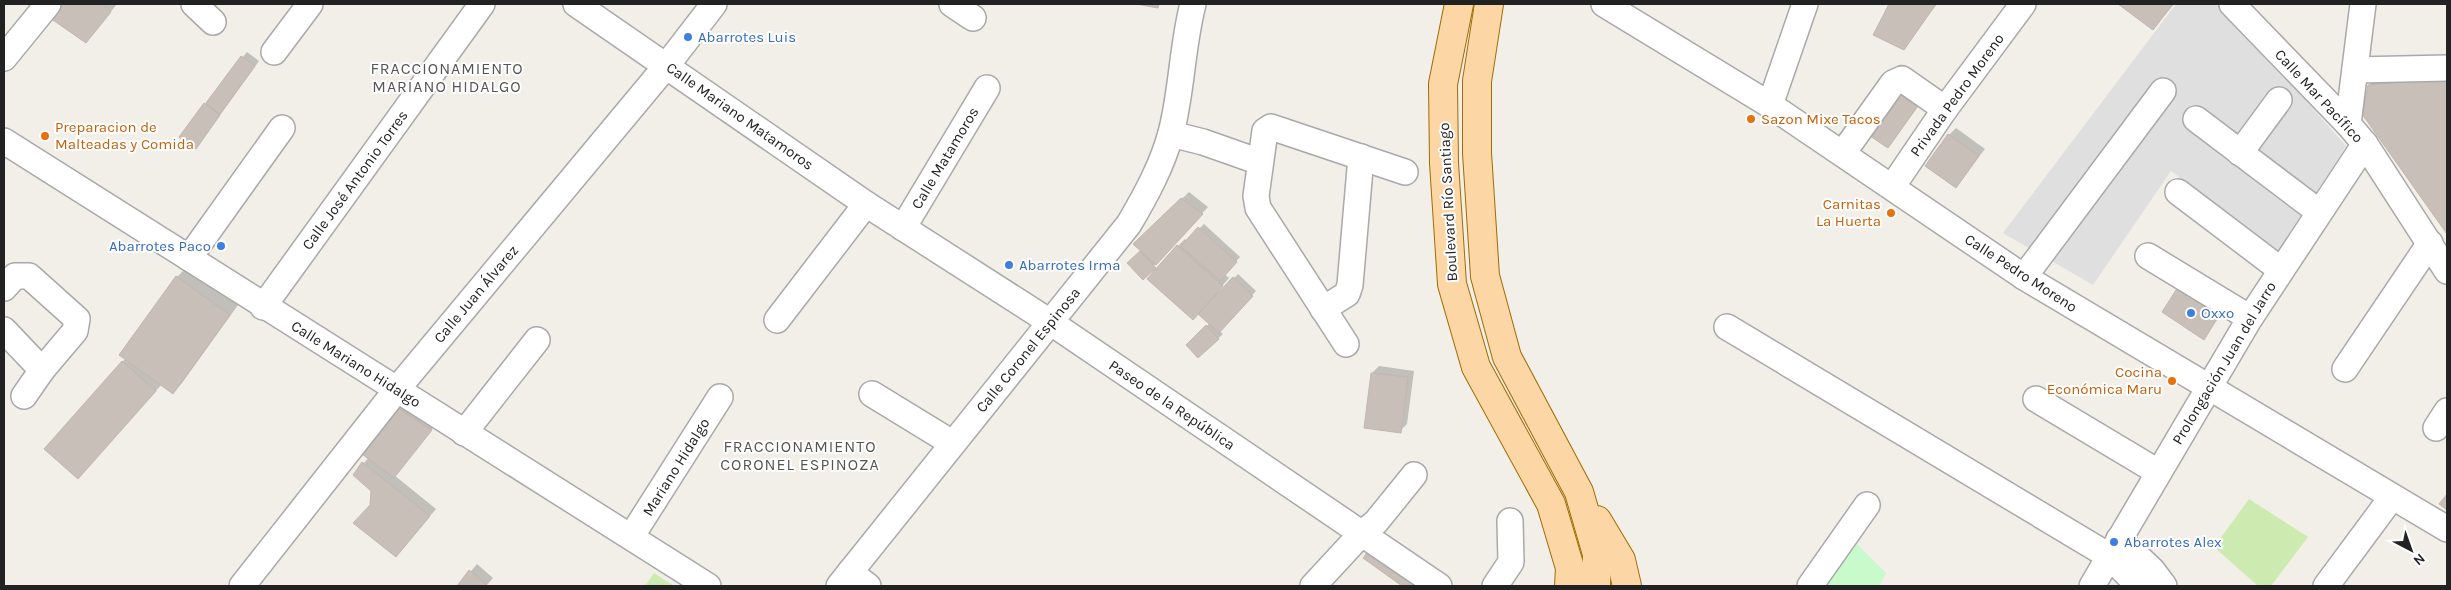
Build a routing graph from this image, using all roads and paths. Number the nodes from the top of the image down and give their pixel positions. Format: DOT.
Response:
graph roads {
  1 [pos="48,4"];
  2 [pos="194,4"];
  3 [pos="310,4"];
  4 [pos="482,4"];
  5 [pos="576,4"];
  6 [pos="714,4"];
  7 [pos="952,4"];
  8 [pos="1193,4"];
  9 [pos="1459,4"];
  10 [pos="1490,4"];
  11 [pos="1604,4"];
  12 [pos="2023,4"];
  13 [pos="2232,4"];
  14 [pos="2363,4"];
  15 [pos="1801,5"];
  16 [pos="973,18"];
  17 [pos="213,22"];
  18 [pos="274,52"];
  19 [pos="4,58"];
  20 [pos="667,65"];
  21 [pos="2447,68"];
  22 [pos="2355,70"];
  23 [pos="988,88"];
  24 [pos="2163,91"];
  25 [pos="2279,100"];
  26 [pos="1770,105"];
  27 [pos="1945,109"];
  28 [pos="2196,119"];
  29 [pos="2348,124"];
  30 [pos="1172,127"];
  31 [pos="282,128"];
  32 [pos="4,141"];
  33 [pos="2364,144"];
  34 [pos="1261,153"];
  35 [pos="2240,153"];
  36 [pos="1843,154"];
  37 [pos="1361,157"];
  38 [pos="1405,172"];
  39 [pos="1892,187"];
  40 [pos="2178,192"];
  41 [pos="866,204"];
  42 [pos="2319,212"];
  43 [pos="903,228"];
  44 [pos="2430,243"];
  45 [pos="2148,256"];
  46 [pos="189,258"];
  47 [pos="2281,270"];
  48 [pos="2447,271"];
  49 [pos="2024,277"];
  50 [pos="4,288"];
  51 [pos="263,307"];
  52 [pos="1323,309"];
  53 [pos="2250,318"];
  54 [pos="777,320"];
  55 [pos="1050,322"];
  56 [pos="1727,327"];
  57 [pos="4,330"];
  58 [pos="537,340"];
  59 [pos="1346,344"];
  60 [pos="2345,369"];
  61 [pos="42,370"];
  62 [pos="2208,387"];
  63 [pos="398,388"];
  64 [pos="872,394"];
  65 [pos="24,396"];
  66 [pos="720,397"];
  67 [pos="2036,399"];
  68 [pos="464,433"];
  69 [pos="952,443"];
  70 [pos="2158,472"];
  71 [pos="1414,475"];
  72 [pos="1579,492"];
  73 [pos="2392,497"];
  74 [pos="1867,505"];
  75 [pos="1510,521"];
  76 [pos="2447,529"];
  77 [pos="1362,533"];
  78 [pos="631,537"];
  79 [pos="2114,548"];
  80 [pos="852,582"];
  81 [pos="242,586"];
  82 [pos="708,586"];
  83 [pos="1313,586"];
  84 [pos="1439,586"];
  85 [pos="1495,586"];
  86 [pos="1570,586"];
  87 [pos="1596,586"];
  88 [pos="1627,586"];
  89 [pos="1810,586"];
  90 [pos="2092,586"];
  91 [pos="2139,586"];
  92 [pos="2164,586"];
  93 [pos="2326,586"];
  1 -- 19 [label="street"];
  2 -- 17 [label="street"];
  3 -- 18 [label="street"];
  4 -- 51 [label="street, Calle José Antonio Torres"];
  5 -- 20 [label="street, Calle Mariano Matamoros"];
  6 -- 20 [label="street, Calle Juan Álvarez"];
  7 -- 16 [label="street"];
  8 -- 30 [label="street, Calle Coronel Espinosa"];
  9 -- 86 [label="main road, Boulevard Río Santiago"];
  10 -- 72 [label="main road, Boulevard Río Santiago"];
  11 -- 26 [label="street, Calle Pedro Moreno"];
  12 -- 27 [label="street, Privada Pedro Moreno"];
  13 -- 29 [label="street, Calle Mar Pacífico"];
  14 -- 22 [label="street"];
  15 -- 26 [label="street"];
  20 -- 41 [label="street, Calle Mariano Matamoros"];
  20 -- 63 [label="street, Calle Juan Álvarez"];
  21 -- 22 [label="street"];
  22 -- 29 [label="street"];
  23 -- 43 [label="street, Calle Matamoros"];
  24 -- 49 [label="street"];
  25 -- 35 [label="street"];
  26 -- 36 [label="street, Calle Pedro Moreno"];
  27 -- 36 [label="street"];
  27 -- 39 [label="street, Privada Pedro Moreno"];
  28 -- 35 [label="street"];
  29 -- 33 [label="street, Calle Mar Pacífico"];
  30 -- 34 [label="street"];
  30 -- 55 [label="street, Calle Coronel Espinosa"];
  31 -- 46 [label="street"];
  32 -- 46 [label="street, Calle Mariano Hidalgo"];
  33 -- 42 [label="street, Prolongación Juan del Jarro"];
  33 -- 44 [label="street, Calle Mar Pacífico"];
  34 -- 37 [label="street"];
  34 -- 52 [label="street"];
  35 -- 42 [label="street"];
  36 -- 39 [label="street, Calle Pedro Moreno"];
  37 -- 38 [label="street"];
  37 -- 52 [label="street"];
  39 -- 49 [label="street, Calle Pedro Moreno"];
  40 -- 47 [label="street"];
  41 -- 43 [label="street, Calle Mariano Matamoros"];
  41 -- 54 [label="street"];
  42 -- 47 [label="street, Prolongación Juan del Jarro"];
  43 -- 55 [label="street, Paseo de la República"];
  44 -- 48 [label="street, Calle Mar Pacífico"];
  44 -- 60 [label="street"];
  45 -- 53 [label="street"];
  46 -- 51 [label="street, Calle Mariano Hidalgo"];
  47 -- 53 [label="street, Prolongación Juan del Jarro"];
  49 -- 62 [label="street, Calle Pedro Moreno"];
  50 -- 61 [label="street"];
  51 -- 63 [label="street, Calle Mariano Hidalgo"];
  52 -- 59 [label="street"];
  53 -- 62 [label="street, Prolongación Juan del Jarro"];
  55 -- 69 [label="street, Calle Coronel Espinosa"];
  55 -- 77 [label="street, Paseo de la República"];
  56 -- 79 [label="street"];
  57 -- 61 [label="street"];
  58 -- 68 [label="street"];
  61 -- 65 [label="street"];
  62 -- 70 [label="street, Prolongación Juan del Jarro"];
  62 -- 73 [label="street, Calle Pedro Moreno"];
  63 -- 68 [label="street, Calle Mariano Hidalgo"];
  63 -- 81 [label="street, Calle Juan Álvarez"];
  64 -- 69 [label="street"];
  66 -- 78 [label="street, Mariano Hidalgo"];
  67 -- 70 [label="street"];
  68 -- 78 [label="street, Calle Mariano Hidalgo"];
  69 -- 80 [label="street, Calle Coronel Espinosa"];
  70 -- 79 [label="street, Prolongación Juan del Jarro"];
  71 -- 77 [label="street"];
  72 -- 87 [label="main road, Boulevard Río Santiago"];
  72 -- 88 [label="main road"];
  73 -- 76 [label="street, Calle Pedro Moreno"];
  73 -- 93 [label="street"];
  74 -- 89 [label="street"];
  75 -- 85 [label="street"];
  77 -- 83 [label="street"];
  77 -- 84 [label="street, Paseo de la República"];
  78 -- 82 [label="street, Calle Mariano Hidalgo"];
  79 -- 90 [label="street, Prolongación Juan del Jarro"];
  79 -- 91 [label="street"];
  79 -- 92 [label="street"];
}
